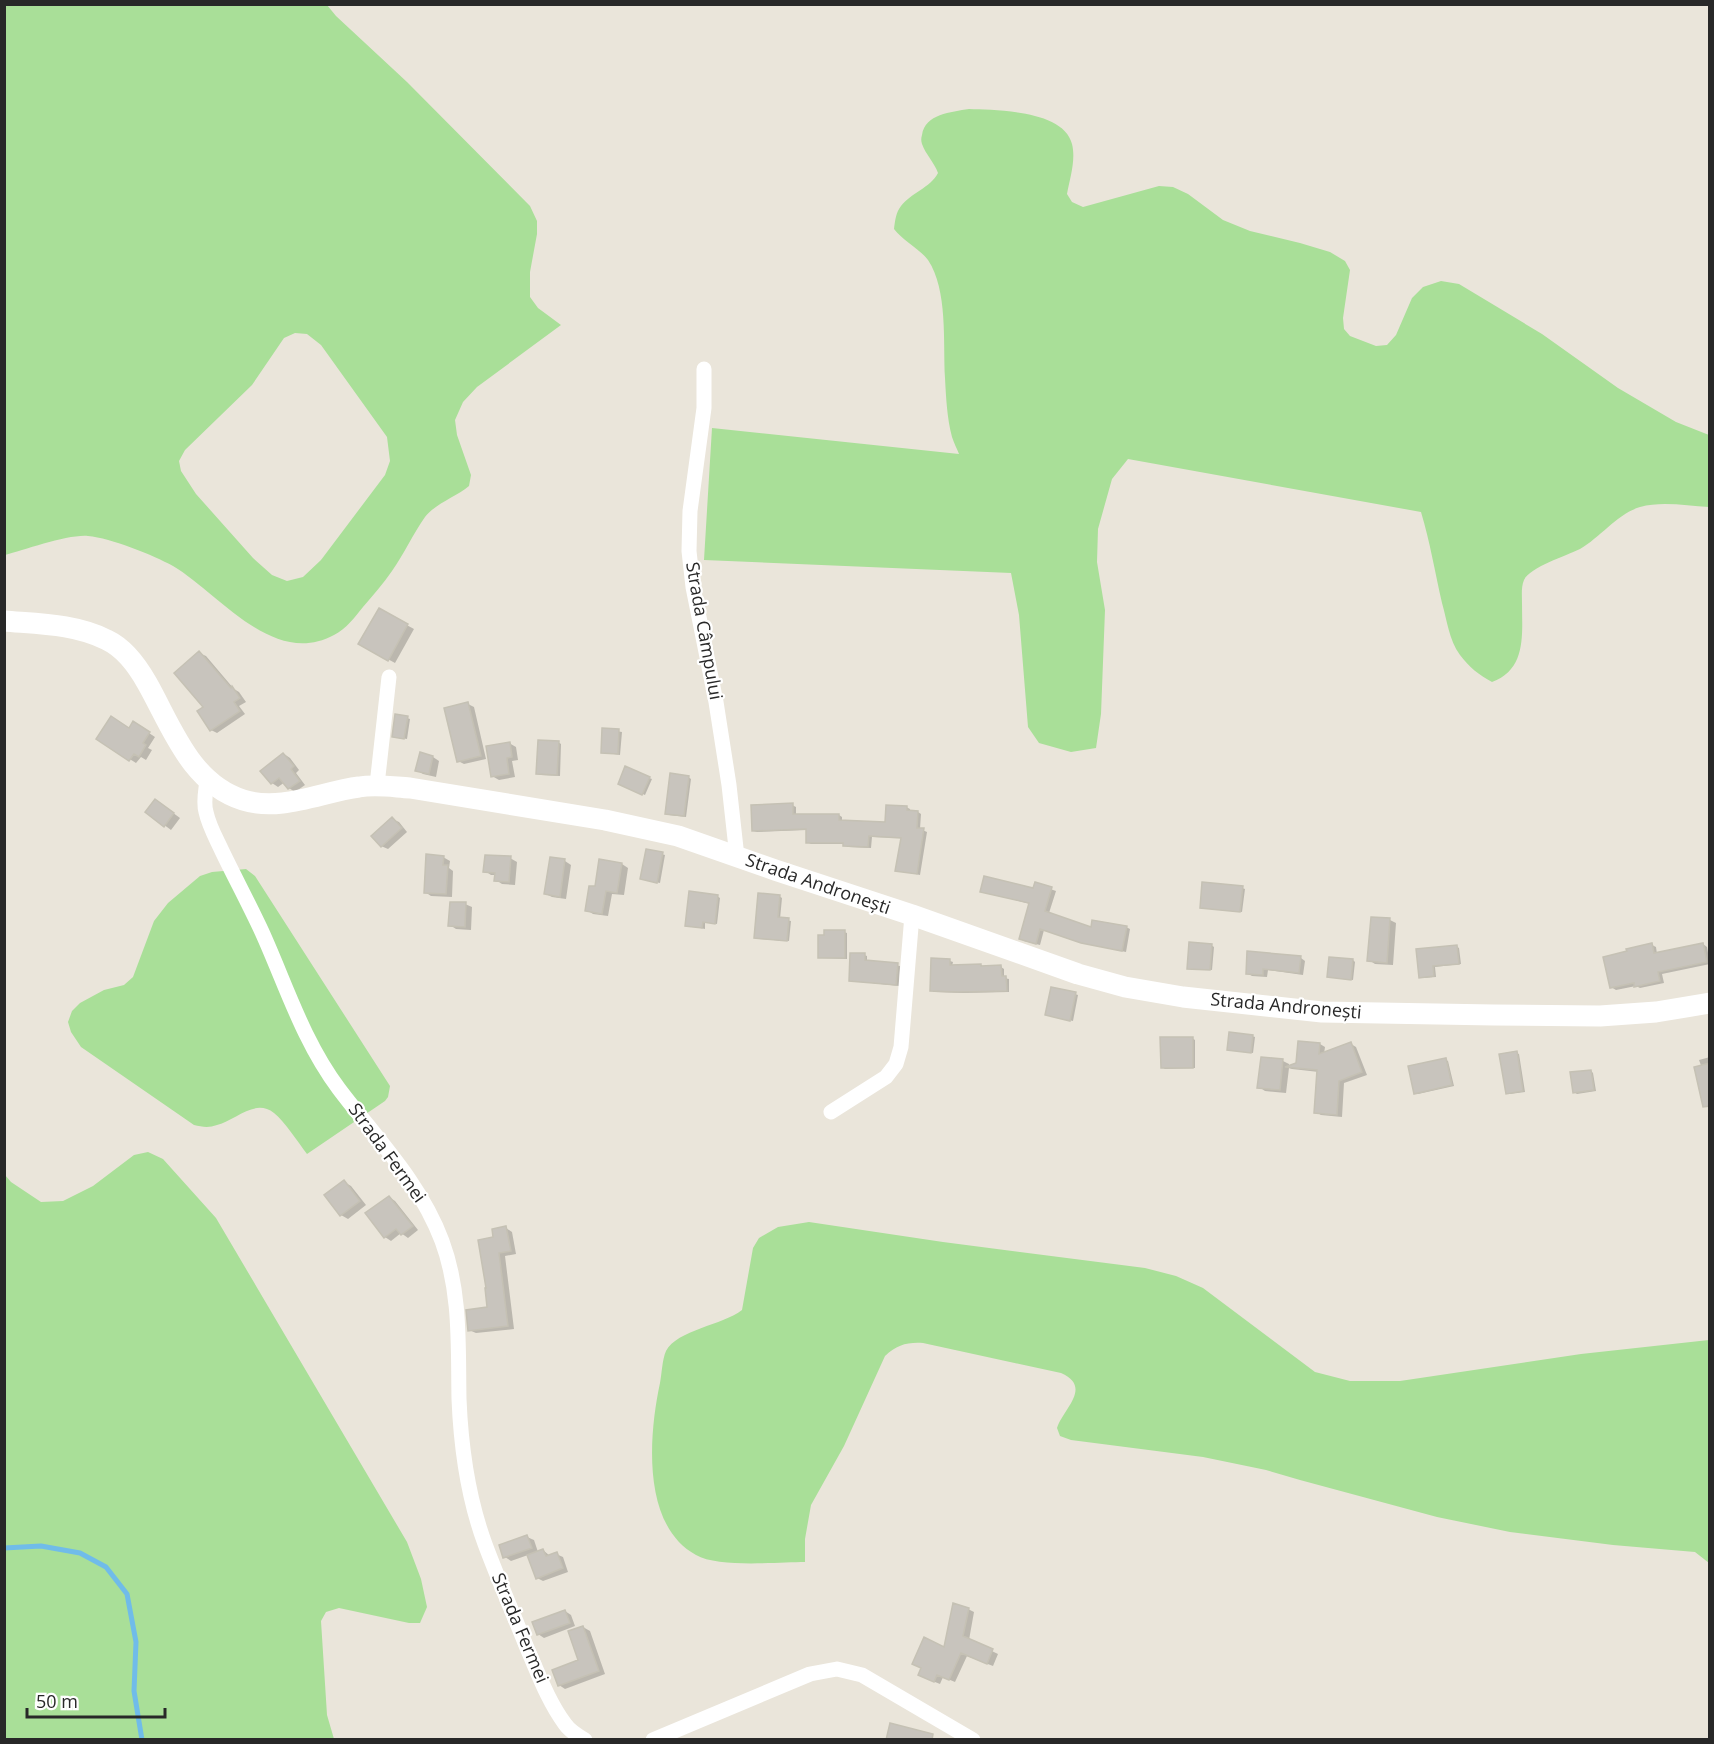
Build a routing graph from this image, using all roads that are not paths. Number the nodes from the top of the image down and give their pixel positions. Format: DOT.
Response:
graph roads {
  1 [pos="704,369"];
  2 [pos="4,621"];
  3 [pos="389,676"];
  4 [pos="207,780"];
  5 [pos="377,785"];
  6 [pos="737,857"];
  7 [pos="912,915"];
  8 [pos="1710,1003"];
  9 [pos="831,1112"];
  10 [pos="948,1732"];
  11 [pos="585,1740"];
  12 [pos="653,1740"];
  13 [pos="973,1740"];
  1 -- 6 [label="street, Strada Câmpului"];
  2 -- 4 [label="street, Strada Andronești"];
  3 -- 5 [label="street"];
  4 -- 5 [label="street, Strada Andronești"];
  4 -- 11 [label="street, Strada Fermei"];
  5 -- 6 [label="street, Strada Andronești"];
  6 -- 7 [label="street, Strada Andronești"];
  7 -- 8 [label="street, Strada Andronești"];
  7 -- 9 [label="street"];
  10 -- 12 [label="street"];
  10 -- 13 [label="street"];
}
